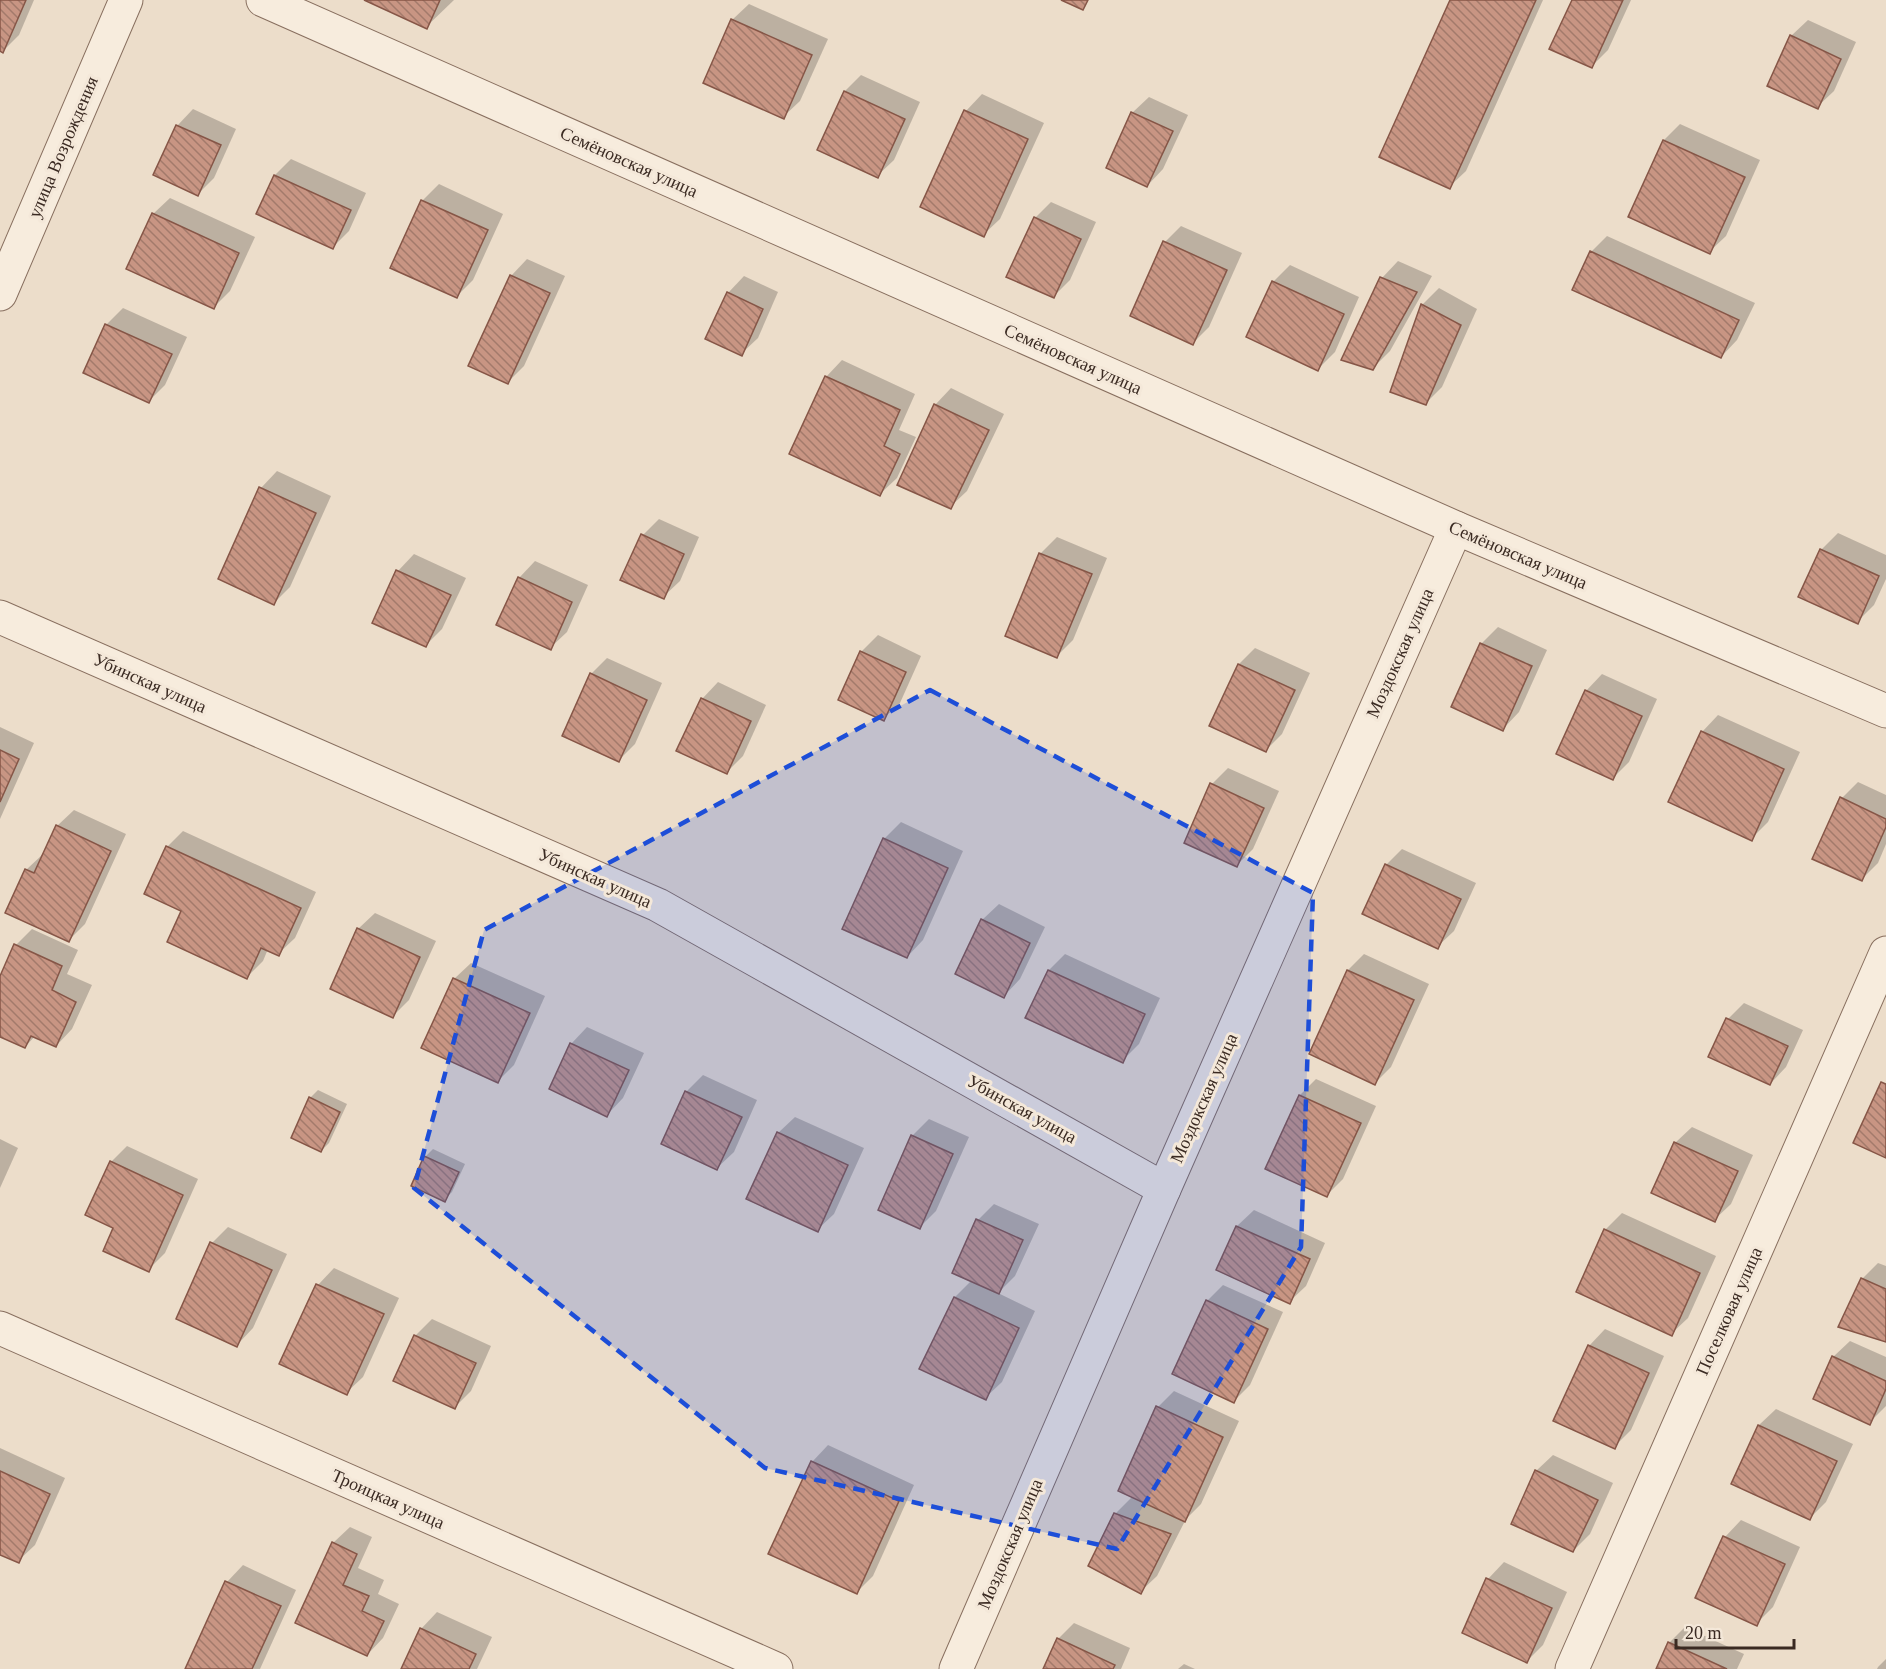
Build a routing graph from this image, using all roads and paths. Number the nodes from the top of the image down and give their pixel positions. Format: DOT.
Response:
graph roads {
  1 [pos="126,0"];
  2 [pos="263,0"];
  3 [pos="0,294"];
  4 [pos="1456,528"];
  5 [pos="0,617"];
  6 [pos="1886,711"];
  7 [pos="1886,953"];
  8 [pos="1164,1189"];
  9 [pos="0,1328"];
  10 [pos="776,1669"];
  11 [pos="956,1669"];
  12 [pos="1572,1669"];
  1 -- 3 [label="street, улица Возрождения"];
  2 -- 4 [label="street, Семёновская улица"];
  4 -- 6 [label="street, Семёновская улица"];
  4 -- 8 [label="street, Моздокская улица"];
  5 -- 8 [label="street, Убинская улица"];
  7 -- 12 [label="street, Поселковая улица"];
  8 -- 11 [label="street, Моздокская улица"];
  9 -- 10 [label="street, Троицкая улица"];
}
